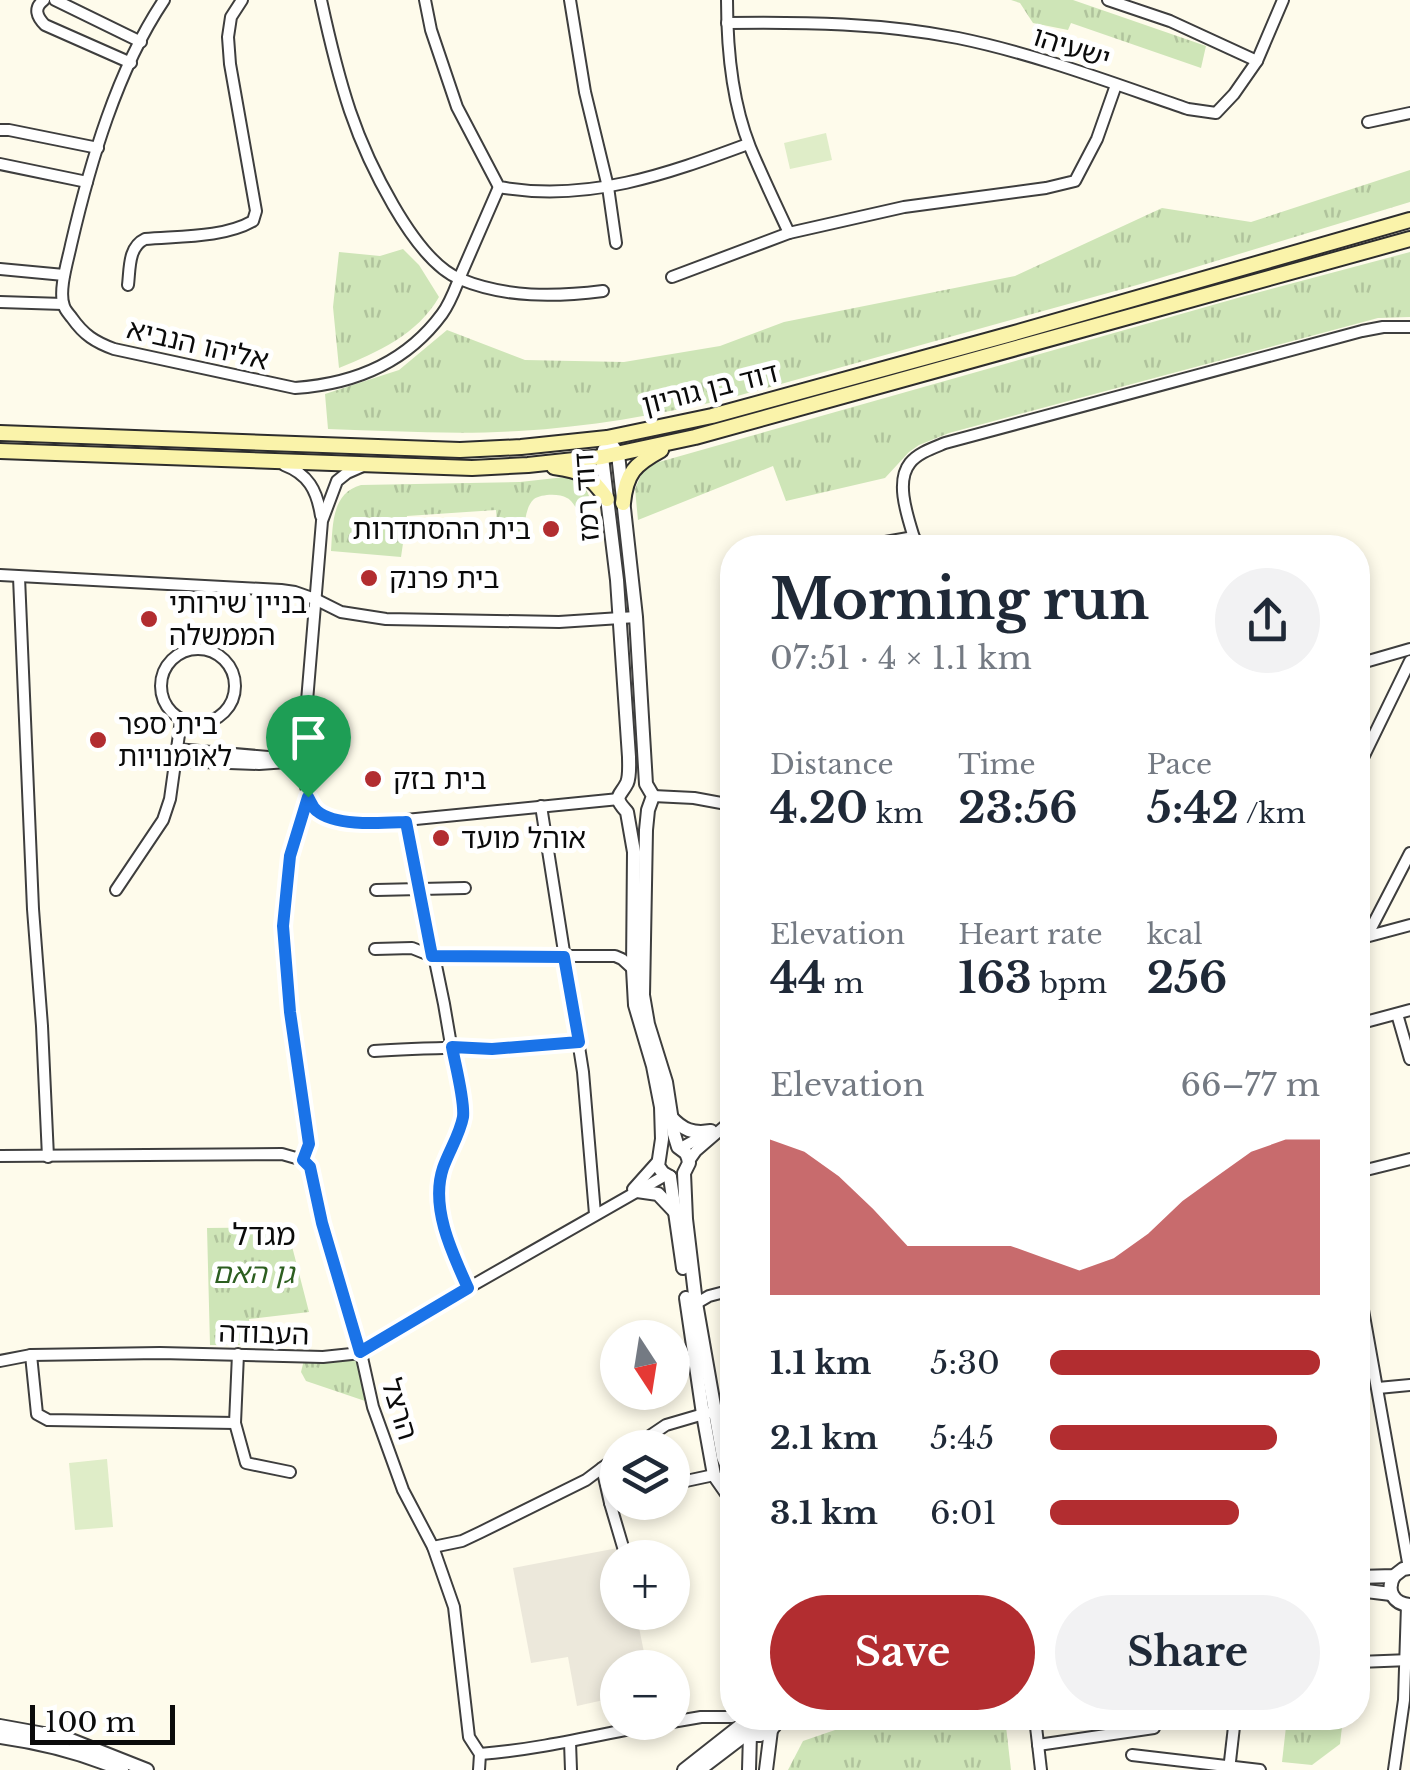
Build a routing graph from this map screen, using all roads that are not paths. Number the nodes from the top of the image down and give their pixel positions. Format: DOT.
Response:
graph roads {
  1 [pos="44,0"];
  2 [pos="55,0"];
  3 [pos="164,0"];
  4 [pos="242,0"];
  5 [pos="321,0"];
  6 [pos="425,0"];
  7 [pos="570,0"];
  8 [pos="727,0"];
  9 [pos="1108,0"];
  10 [pos="1283,0"];
  11 [pos="727,24"];
  12 [pos="140,42"];
  13 [pos="1256,61"];
  14 [pos="131,63"];
  15 [pos="1116,84"];
  16 [pos="1410,114"];
  17 [pos="1368,122"];
  18 [pos="0,130"];
  19 [pos="748,144"];
  20 [pos="98,148"];
  21 [pos="0,164"];
  22 [pos="88,182"];
  23 [pos="499,187"];
  24 [pos="608,187"];
  25 [pos="1410,220"];
  26 [pos="789,233"];
  27 [pos="1410,238"];
  28 [pos="616,243"];
  29 [pos="0,268"];
  30 [pos="64,275"];
  31 [pos="672,277"];
  32 [pos="459,279"];
  33 [pos="128,285"];
  34 [pos="603,291"];
  35 [pos="0,302"];
  36 [pos="63,304"];
  37 [pos="1410,327"];
  38 [pos="0,433"];
  39 [pos="607,438"];
  40 [pos="683,440"];
  41 [pos="0,450"];
  42 [pos="610,456"];
  43 [pos="274,461"];
  44 [pos="528,465"];
  45 [pos="364,466"];
  46 [pos="607,499"];
  47 [pos="624,503"];
  48 [pos="322,522"];
  49 [pos="914,535"];
  50 [pos="0,576"];
  51 [pos="19,577"];
  52 [pos="315,600"];
  53 [pos="636,617"];
  54 [pos="619,618"];
  55 [pos="1410,650"];
  56 [pos="1370,661"];
  57 [pos="1410,661"];
  58 [pos="181,720"];
  59 [pos="1370,743"];
  60 [pos="176,754"];
  61 [pos="302,761"];
  62 [pos="627,783"];
  63 [pos="650,790"];
  64 [pos="308,797"];
  65 [pos="619,798"];
  66 [pos="720,803"];
  67 [pos="542,806"];
  68 [pos="648,810"];
  69 [pos="627,812"];
  70 [pos="406,822"];
  71 [pos="1410,853"];
  72 [pos="465,888"];
  73 [pos="116,890"];
  74 [pos="376,890"];
  75 [pos="419,890"];
  76 [pos="1370,924"];
  77 [pos="1410,925"];
  78 [pos="1370,936"];
  79 [pos="375,948"];
  80 [pos="432,956"];
  81 [pos="564,957"];
  82 [pos="633,969"];
  83 [pos="1410,1010"];
  84 [pos="1397,1014"];
  85 [pos="1370,1021"];
  86 [pos="579,1042"];
  87 [pos="452,1047"];
  88 [pos="374,1050"];
  89 [pos="1410,1059"];
  90 [pos="671,1117"];
  91 [pos="720,1126"];
  92 [pos="720,1130"];
  93 [pos="711,1131"];
  94 [pos="680,1148"];
  95 [pos="0,1156"];
  96 [pos="48,1157"];
  97 [pos="659,1157"];
  98 [pos="1410,1158"];
  99 [pos="303,1160"];
  100 [pos="687,1167"];
  101 [pos="1370,1169"];
  102 [pos="668,1176"];
  103 [pos="637,1191"];
  104 [pos="608,1207"];
  105 [pos="676,1213"];
  106 [pos="596,1214"];
  107 [pos="468,1288"];
  108 [pos="720,1293"];
  109 [pos="692,1306"];
  110 [pos="1370,1346"];
  111 [pos="360,1352"];
  112 [pos="238,1354"];
  113 [pos="31,1355"];
  114 [pos="0,1360"];
  115 [pos="1410,1385"];
  116 [pos="1378,1388"];
  117 [pos="708,1413"];
  118 [pos="235,1423"];
  119 [pos="659,1430"];
  120 [pos="720,1451"];
  121 [pos="600,1470"];
  122 [pos="290,1472"];
  123 [pos="714,1475"];
  124 [pos="690,1480"];
  125 [pos="720,1484"];
  126 [pos="1404,1505"];
  127 [pos="433,1547"];
  128 [pos="1409,1568"];
  129 [pos="1394,1576"];
  130 [pos="1370,1577"];
  131 [pos="1370,1591"];
  132 [pos="1391,1594"];
  133 [pos="1408,1605"];
  134 [pos="1408,1660"];
  135 [pos="1370,1662"];
  136 [pos="690,1719"];
  137 [pos="720,1720"];
  138 [pos="0,1726"];
  139 [pos="736,1730"];
  140 [pos="738,1730"];
  141 [pos="746,1730"];
  142 [pos="775,1730"];
  143 [pos="1036,1730"];
  144 [pos="1141,1730"];
  145 [pos="1233,1730"];
  146 [pos="600,1736"];
  147 [pos="0,1738"];
  148 [pos="570,1742"];
  149 [pos="1038,1746"];
  150 [pos="480,1754"];
  151 [pos="1132,1755"];
  152 [pos="1230,1768"];
  153 [pos="122,1770"];
  154 [pos="147,1770"];
  155 [pos="479,1770"];
  156 [pos="571,1770"];
  157 [pos="684,1770"];
  158 [pos="699,1770"];
  159 [pos="750,1770"];
  160 [pos="766,1770"];
  161 [pos="1040,1770"];
  162 [pos="1260,1770"];
  163 [pos="1394,1770"];
  1 -- 14 [label="street"];
  2 -- 12 [label="street"];
  3 -- 12 [label="street"];
  4 -- 33 [label="street"];
  5 -- 32 [label="street"];
  6 -- 23 [label="street"];
  7 -- 24 [label="street"];
  8 -- 11 [label="street"];
  9 -- 13 [label="street"];
  10 -- 13 [label="street"];
  11 -- 15 [label="street, ישעיהו"];
  11 -- 19 [label="street"];
  12 -- 14 [label="street"];
  13 -- 15 [label="street, ישעיהו"];
  14 -- 20 [label="street"];
  15 -- 26 [label="street"];
  16 -- 17 [label="street"];
  18 -- 20 [label="street"];
  19 -- 24 [label="street"];
  19 -- 26 [label="street"];
  20 -- 22 [label="street"];
  21 -- 22 [label="street"];
  22 -- 30 [label="street"];
  23 -- 24 [label="street"];
  23 -- 32 [label="street, אליהו הנביא"];
  24 -- 28 [label="street"];
  25 -- 39 [label="main road, דוד בן גוריון"];
  26 -- 31 [label="street"];
  27 -- 40 [label="main road, דוד בן גוריון"];
  29 -- 30 [label="street"];
  30 -- 36 [label="street"];
  32 -- 34 [label="street"];
  32 -- 36 [label="street, אליהו הנביא"];
  35 -- 36 [label="street"];
  37 -- 49 [label="street"];
  38 -- 39 [label="main road, דוד בן גוריון"];
  39 -- 42 [label="street, דוד רמז"];
  40 -- 42 [label="main road, דוד בן גוריון"];
  40 -- 47 [label="main road"];
  41 -- 43 [label="main road, דוד בן גוריון"];
  42 -- 44 [label="main road, דוד בן גוריון"];
  42 -- 46 [label="street, דוד רמז"];
  42 -- 47 [label="street, דוד רמז"];
  43 -- 45 [label="main road, דוד בן גוריון"];
  43 -- 48 [label="street, הרצל"];
  44 -- 45 [label="main road, דוד בן גוריון"];
  44 -- 46 [label="main road"];
  45 -- 48 [label="street, הרצל"];
  46 -- 54 [label="street, דוד רמז"];
  47 -- 53 [label="street, דוד רמז"];
  48 -- 52 [label="street, הרצל"];
  50 -- 51 [label="street"];
  51 -- 52 [label="street"];
  51 -- 96 [label="street"];
  52 -- 54 [label="street"];
  52 -- 61 [label="street, הרצל"];
  53 -- 54 [label="street"];
  53 -- 63 [label="street, דוד רמז"];
  54 -- 62 [label="street, דוד רמז"];
  55 -- 56 [label="street"];
  57 -- 59 [label="street"];
  58 -- 58 [label="street"];
  58 -- 60 [label="street"];
  60 -- 61 [label="street"];
  60 -- 73 [label="street"];
  61 -- 64 [label="street, הרצל"];
  62 -- 63 [label="street"];
  62 -- 65 [label="street"];
  63 -- 66 [label="street"];
  63 -- 68 [label="street"];
  64 -- 70 [label="street"];
  64 -- 99 [label="street, הרצל"];
  65 -- 67 [label="street"];
  65 -- 69 [label="street"];
  67 -- 70 [label="street"];
  67 -- 81 [label="street"];
  68 -- 69 [label="street"];
  68 -- 90 [label="street"];
  69 -- 82 [label="street"];
  70 -- 75 [label="street"];
  71 -- 76 [label="street"];
  72 -- 75 [label="street"];
  74 -- 75 [label="street"];
  75 -- 80 [label="street"];
  77 -- 78 [label="street"];
  79 -- 80 [label="street"];
  80 -- 81 [label="street"];
  80 -- 87 [label="street"];
  81 -- 82 [label="street"];
  81 -- 86 [label="street"];
  82 -- 97 [label="street"];
  83 -- 84 [label="street"];
  84 -- 85 [label="street"];
  84 -- 89 [label="street"];
  86 -- 87 [label="street"];
  86 -- 106 [label="street"];
  87 -- 88 [label="street"];
  87 -- 107 [label="street"];
  90 -- 93 [label="street"];
  90 -- 94 [label="street"];
  91 -- 93 [label="street"];
  92 -- 100 [label="street"];
  93 -- 94 [label="street"];
  94 -- 97 [label="street"];
  94 -- 100 [label="street"];
  95 -- 96 [label="street"];
  96 -- 99 [label="street"];
  97 -- 102 [label="street"];
  97 -- 104 [label="street, העבודה"];
  98 -- 101 [label="street"];
  99 -- 111 [label="street, הרצל"];
  100 -- 102 [label="street"];
  100 -- 109 [label="street"];
  102 -- 103 [label="street, העבודה"];
  102 -- 105 [label="street"];
  103 -- 104 [label="street, העבודה"];
  103 -- 105 [label="street"];
  104 -- 106 [label="street, העבודה"];
  105 -- 109 [label="street"];
  106 -- 107 [label="street, העבודה"];
  107 -- 111 [label="street, העבודה"];
  108 -- 109 [label="street"];
  109 -- 117 [label="street"];
  110 -- 116 [label="street"];
  111 -- 112 [label="street, העבודה"];
  111 -- 127 [label="street, הרצל"];
  112 -- 113 [label="street, העבודה"];
  112 -- 118 [label="street"];
  113 -- 114 [label="street, העבודה"];
  113 -- 118 [label="street"];
  115 -- 116 [label="street"];
  116 -- 126 [label="street"];
  117 -- 119 [label="street"];
  117 -- 120 [label="street"];
  117 -- 123 [label="street"];
  118 -- 122 [label="street"];
  121 -- 127 [label="street"];
  123 -- 124 [label="street"];
  123 -- 125 [label="street"];
  126 -- 128 [label="street"];
  127 -- 150 [label="street, הרצל"];
  128 -- 129 [label="street"];
  129 -- 130 [label="street"];
  129 -- 132 [label="street"];
  131 -- 132 [label="street"];
  132 -- 133 [label="street"];
  133 -- 134 [label="street"];
  134 -- 135 [label="street"];
  134 -- 163 [label="street"];
  136 -- 137 [label="street"];
  138 -- 154 [label="street"];
  139 -- 157 [label="street"];
  140 -- 158 [label="street"];
  141 -- 159 [label="street"];
  142 -- 160 [label="street"];
  143 -- 149 [label="street"];
  144 -- 149 [label="street"];
  145 -- 152 [label="street"];
  146 -- 148 [label="street"];
  147 -- 153 [label="street"];
  148 -- 150 [label="street"];
  148 -- 156 [label="street"];
  149 -- 161 [label="street"];
  150 -- 155 [label="street, הרצל"];
  151 -- 152 [label="street"];
  152 -- 162 [label="street"];
}
